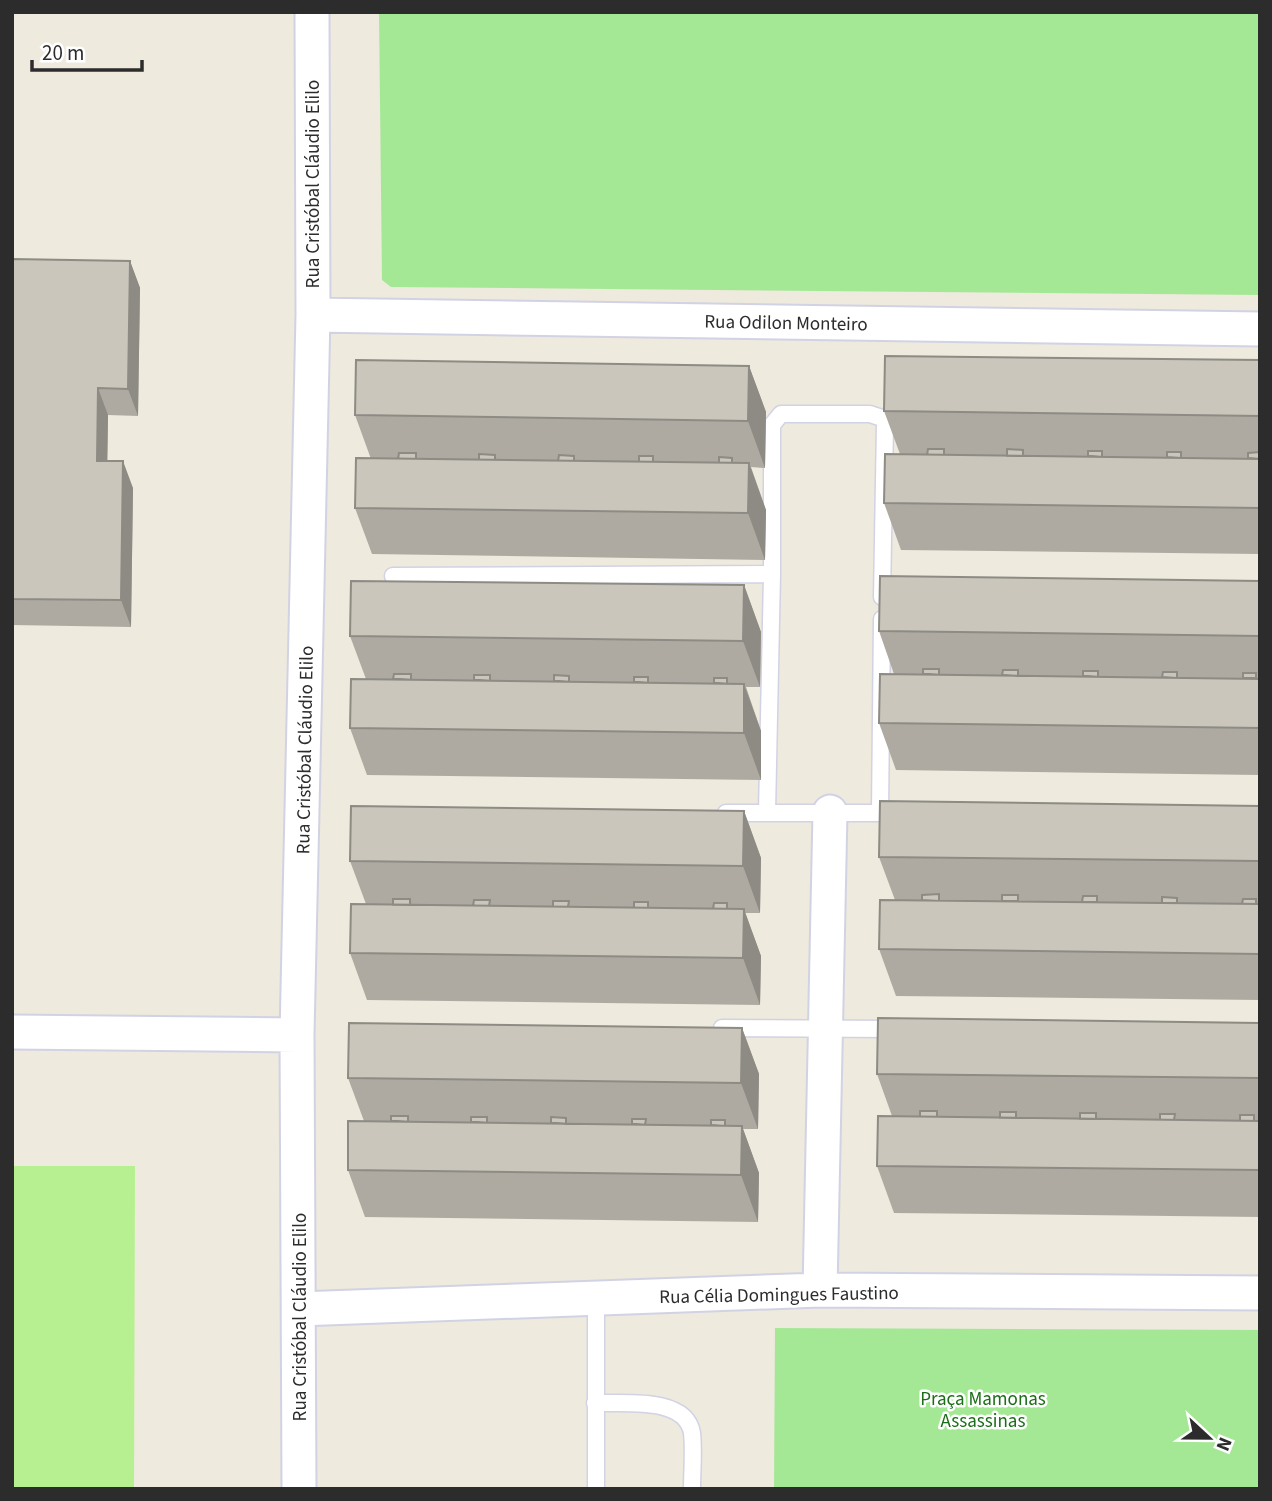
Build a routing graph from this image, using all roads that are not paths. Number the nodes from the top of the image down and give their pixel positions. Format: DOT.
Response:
graph roads {
  1 [pos="312,12"];
  2 [pos="313,315"];
  3 [pos="1260,329"];
  4 [pos="772,574"];
  5 [pos="393,576"];
  6 [pos="830,812"];
  7 [pos="713,813"];
  8 [pos="767,813"];
  9 [pos="880,813"];
  10 [pos="907,813"];
  11 [pos="700,1027"];
  12 [pos="826,1029"];
  13 [pos="908,1029"];
  14 [pos="12,1032"];
  15 [pos="297,1035"];
  16 [pos="820,1290"];
  17 [pos="1260,1293"];
  18 [pos="596,1299"];
  19 [pos="299,1310"];
  20 [pos="595,1403"];
  21 [pos="299,1489"];
  22 [pos="596,1489"];
  23 [pos="692,1489"];
  1 -- 2 [label="street, Rua Cristóbal Cláudio Elilo"];
  2 -- 3 [label="street, Rua Odilon Monteiro"];
  2 -- 15 [label="street, Rua Cristóbal Cláudio Elilo"];
  4 -- 5 [label="lane"];
  4 -- 8 [label="lane"];
  4 -- 9 [label="lane"];
  6 -- 8 [label="lane"];
  6 -- 9 [label="lane"];
  6 -- 12 [label="street"];
  7 -- 8 [label="lane"];
  9 -- 10 [label="lane"];
  11 -- 12 [label="lane"];
  12 -- 13 [label="lane"];
  12 -- 16 [label="street"];
  14 -- 15 [label="street"];
  15 -- 19 [label="street, Rua Cristóbal Cláudio Elilo"];
  16 -- 17 [label="street, Rua Célia Domingues Faustino"];
  16 -- 18 [label="street, Rua Célia Domingues Faustino"];
  18 -- 19 [label="street, Rua Célia Domingues Faustino"];
  18 -- 20 [label="lane"];
  19 -- 21 [label="street, Rua Cristóbal Cláudio Elilo"];
  20 -- 22 [label="lane"];
  20 -- 23 [label="lane"];
}
